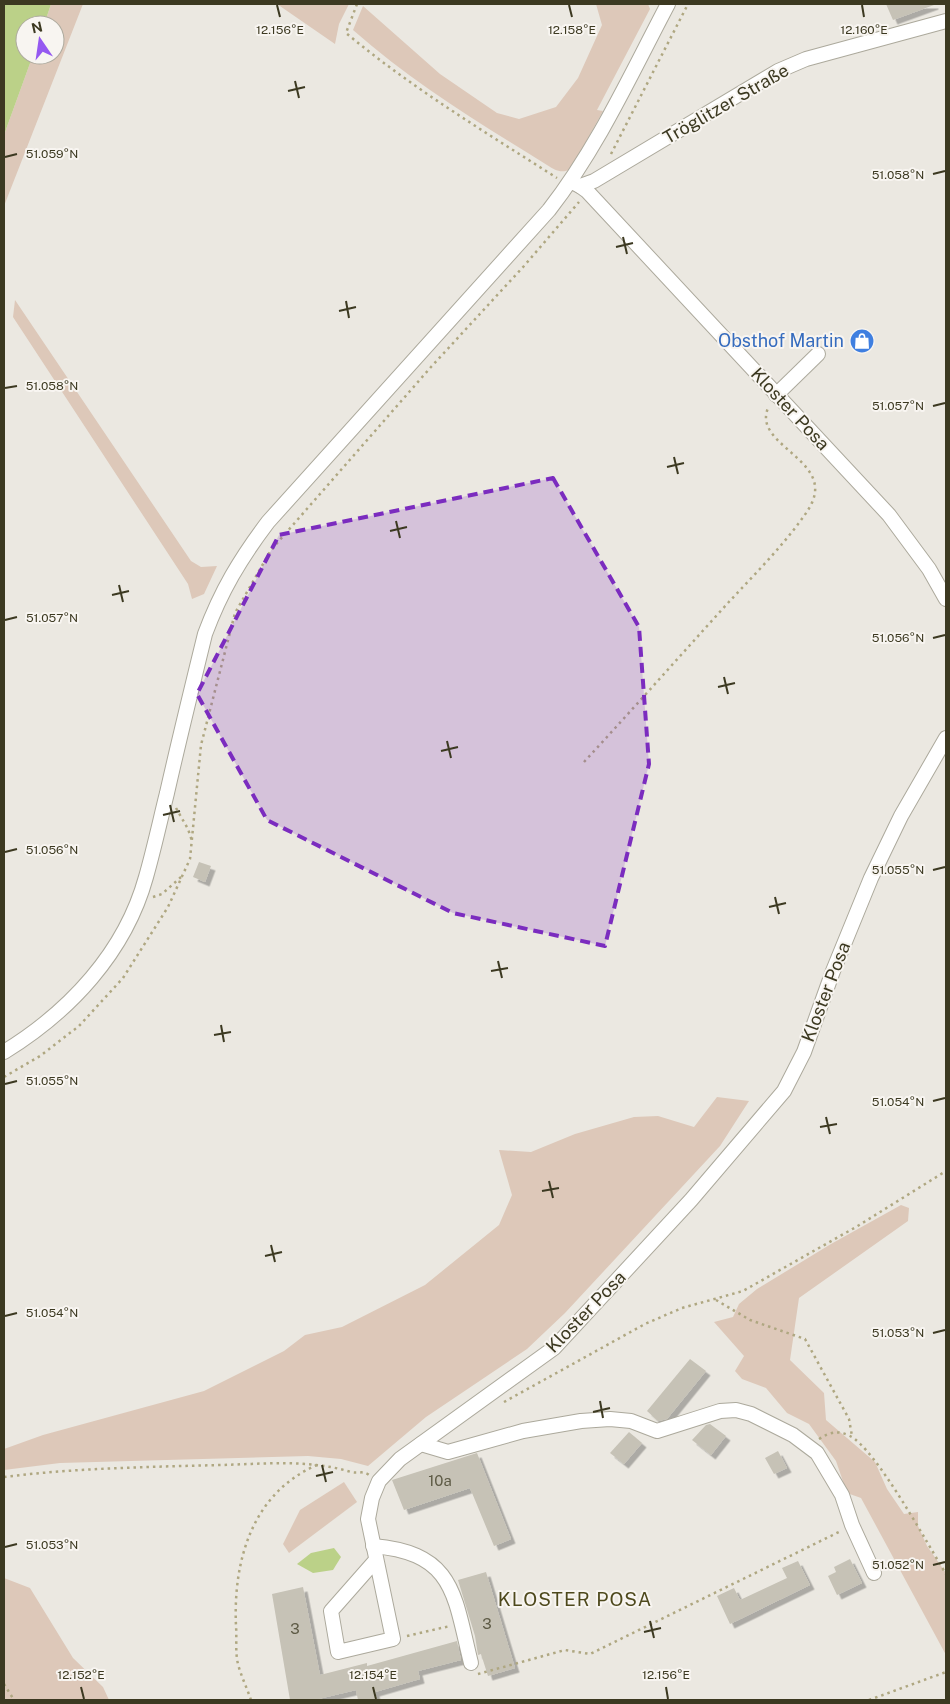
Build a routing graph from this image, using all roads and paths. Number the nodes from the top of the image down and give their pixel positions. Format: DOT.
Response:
graph roads {
  1 [pos="357,4"];
  2 [pos="668,4"];
  3 [pos="688,4"];
  4 [pos="946,21"];
  5 [pos="607,161"];
  6 [pos="579,186"];
  7 [pos="818,354"];
  8 [pos="776,395"];
  9 [pos="946,599"];
  10 [pos="946,738"];
  11 [pos="584,762"];
  12 [pos="165,798"];
  13 [pos="192,842"];
  14 [pos="183,875"];
  15 [pos="136,905"];
  16 [pos="4,1052"];
  17 [pos="4,1077"];
  18 [pos="946,1171"];
  19 [pos="716,1300"];
  20 [pos="502,1403"];
  21 [pos="852,1437"];
  22 [pos="421,1444"];
  23 [pos="809,1446"];
  24 [pos="318,1465"];
  25 [pos="354,1473"];
  26 [pos="4,1477"];
  27 [pos="852,1525"];
  28 [pos="373,1546"];
  29 [pos="375,1561"];
  30 [pos="874,1573"];
  31 [pos="946,1574"];
  32 [pos="461,1624"];
  33 [pos="393,1639"];
  34 [pos="471,1663"];
  35 [pos="484,1672"];
  36 [pos="946,1672"];
  37 [pos="4,1684"];
  38 [pos="14,1700"];
  39 [pos="251,1700"];
  40 [pos="869,1700"];
  1 -- 6 [label="path"];
  2 -- 6 [label="street"];
  3 -- 5 [label="path"];
  4 -- 6 [label="street, Tröglitzer Straße"];
  6 -- 8 [label="street, Kloster Posa"];
  6 -- 12 [label="street"];
  6 -- 13 [label="path"];
  7 -- 8 [label="street"];
  8 -- 9 [label="street, Kloster Posa"];
  8 -- 11 [label="path"];
  10 -- 22 [label="street, Kloster Posa"];
  12 -- 13 [label="path"];
  12 -- 15 [label="street"];
  13 -- 14 [label="path"];
  14 -- 15 [label="path"];
  14 -- 17 [label="path"];
  15 -- 16 [label="street"];
  18 -- 19 [label="path"];
  19 -- 20 [label="path"];
  19 -- 21 [label="path"];
  21 -- 23 [label="path"];
  21 -- 31 [label="path"];
  22 -- 23 [label="street"];
  22 -- 28 [label="street, Kloster Posa"];
  23 -- 27 [label="street"];
  24 -- 25 [label="path"];
  24 -- 26 [label="path"];
  24 -- 39 [label="path"];
  27 -- 30 [label="street"];
  27 -- 35 [label="path"];
  28 -- 29 [label="street, Kloster Posa"];
  28 -- 32 [label="street"];
  29 -- 33 [label="street, Kloster Posa"];
  29 -- 33 [label="street"];
  32 -- 33 [label="path"];
  32 -- 34 [label="street"];
  36 -- 40 [label="path"];
  37 -- 38 [label="path"];
}
